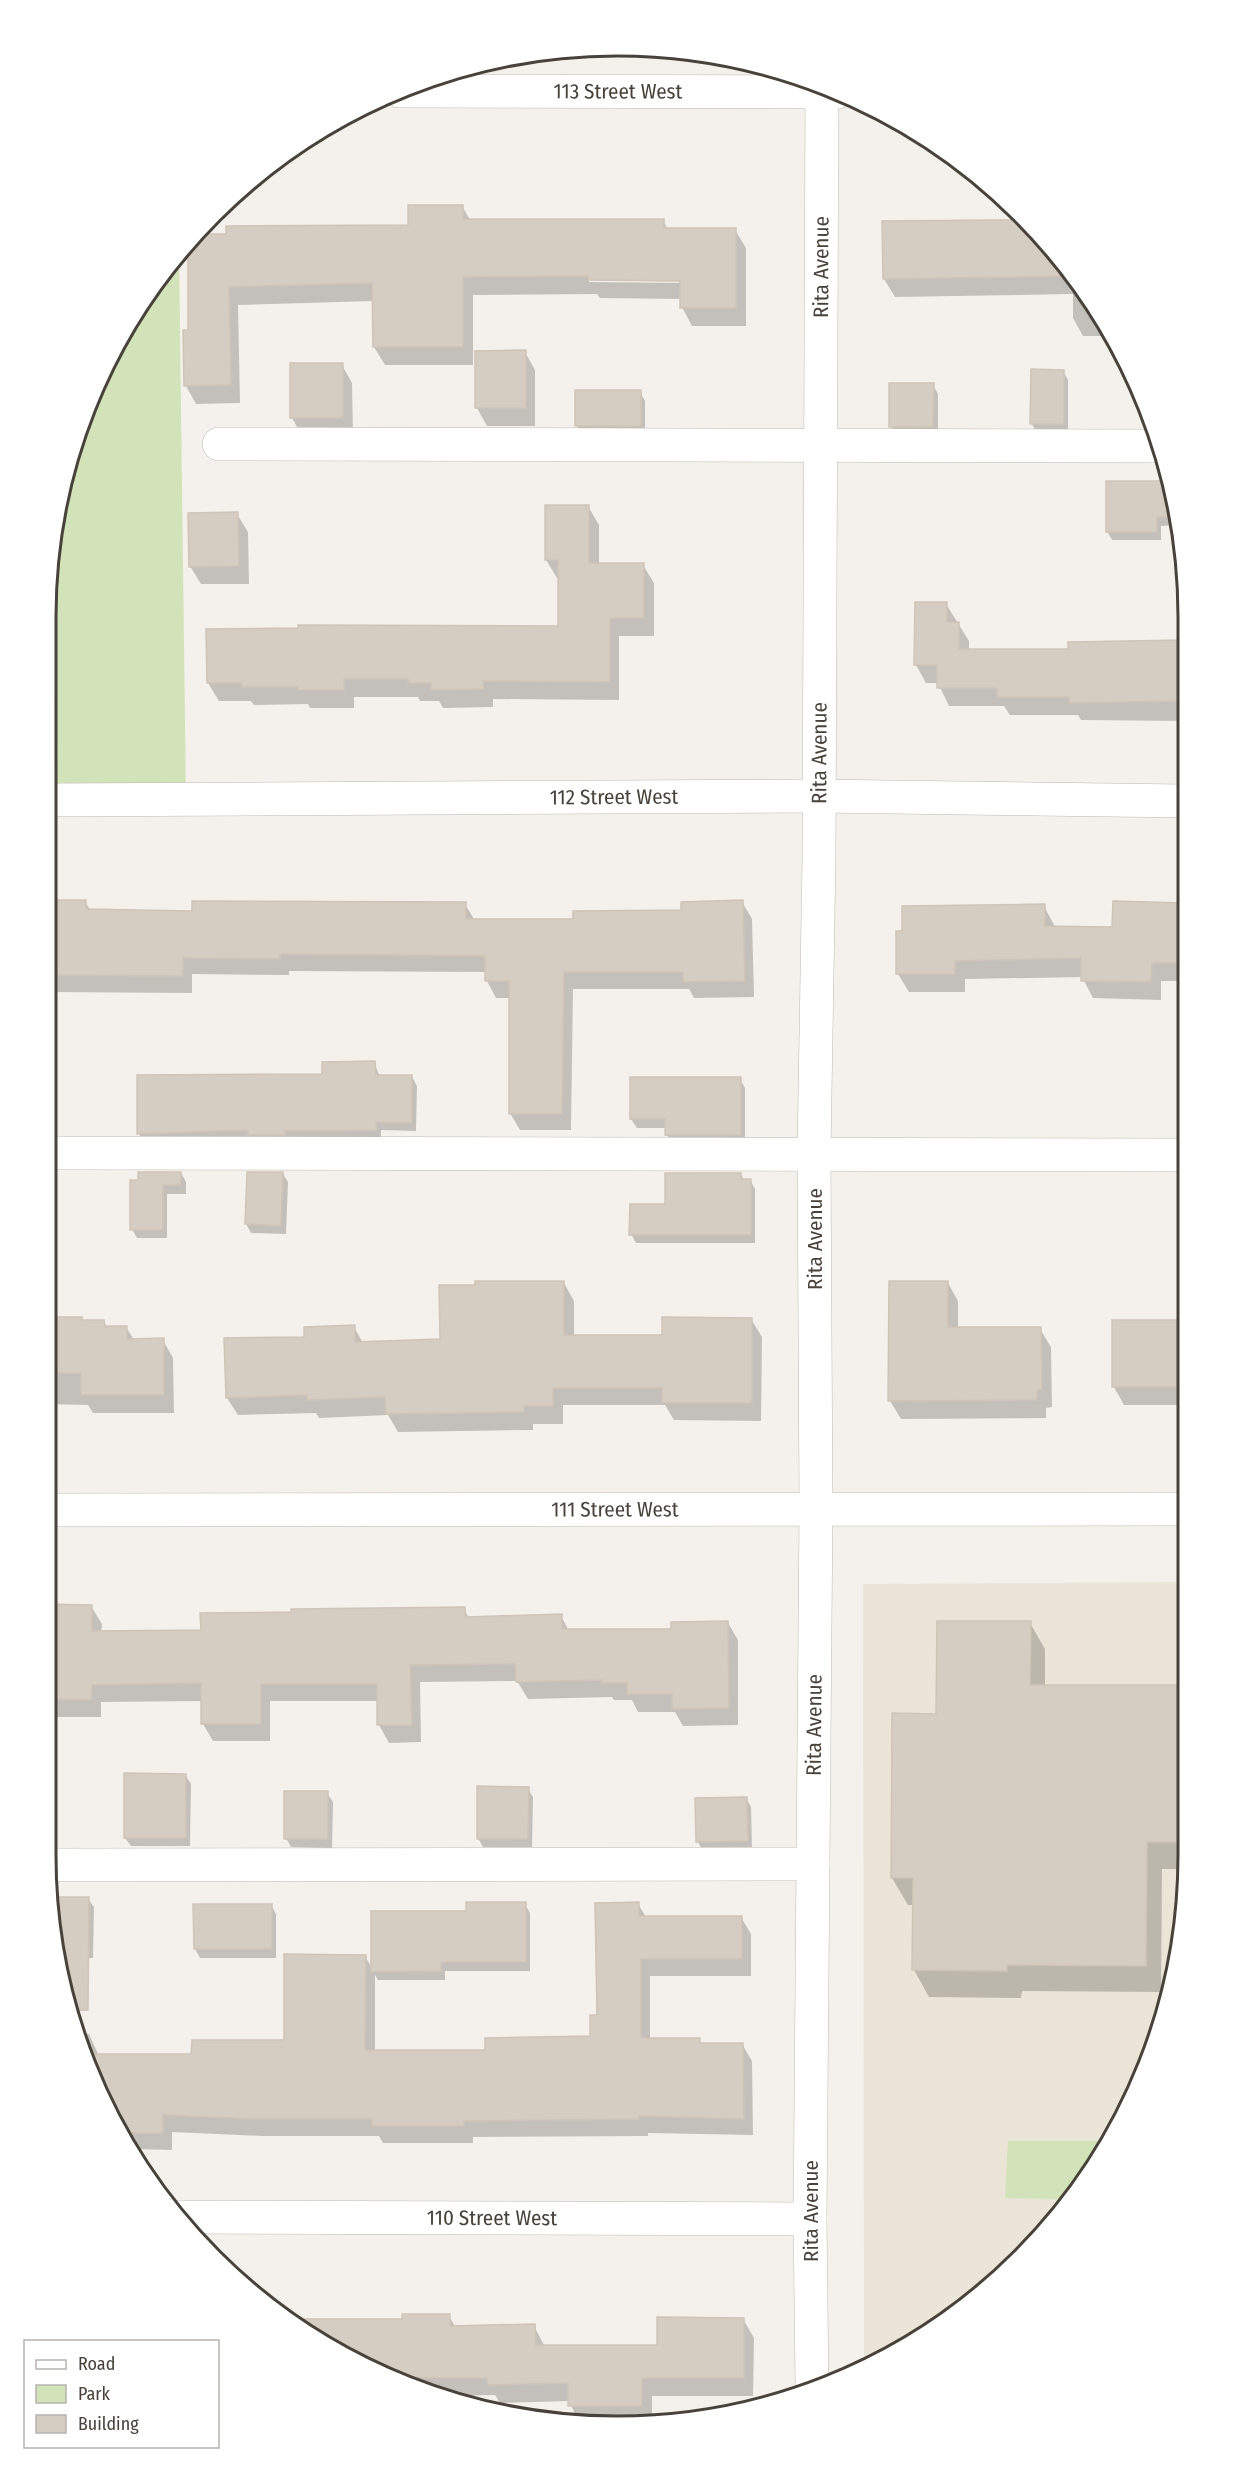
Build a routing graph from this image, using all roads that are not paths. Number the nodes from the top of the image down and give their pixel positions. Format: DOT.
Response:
graph roads {
  1 [pos="810,90"];
  2 [pos="420,91"];
  3 [pos="827,96"];
  4 [pos="219,444"];
  5 [pos="820,446"];
  6 [pos="1151,446"];
  7 [pos="819,796"];
  8 [pos="56,800"];
  9 [pos="1178,801"];
  10 [pos="56,1153"];
  11 [pos="814,1153"];
  12 [pos="1178,1155"];
  13 [pos="816,1508"];
  14 [pos="1178,1509"];
  15 [pos="56,1510"];
  16 [pos="813,1864"];
  17 [pos="56,1865"];
  18 [pos="188,2217"];
  19 [pos="810,2219"];
  20 [pos="812,2381"];
  1 -- 2 [label="street, 113 Street West"];
  3 -- 5 [label="street, Rita Avenue"];
  4 -- 5 [label="street"];
  5 -- 6 [label="street"];
  5 -- 7 [label="street, Rita Avenue"];
  7 -- 8 [label="street, 112 Street West"];
  7 -- 9 [label="street, 112 Street West"];
  7 -- 11 [label="street, Rita Avenue"];
  10 -- 11 [label="street"];
  11 -- 12 [label="street"];
  11 -- 13 [label="street, Rita Avenue"];
  13 -- 14 [label="street, 111 Street West"];
  13 -- 15 [label="street, 111 Street West"];
  13 -- 16 [label="street, Rita Avenue"];
  16 -- 17 [label="street"];
  16 -- 19 [label="street, Rita Avenue"];
  18 -- 19 [label="street, 110 Street West"];
  19 -- 20 [label="street, Rita Avenue"];
}
